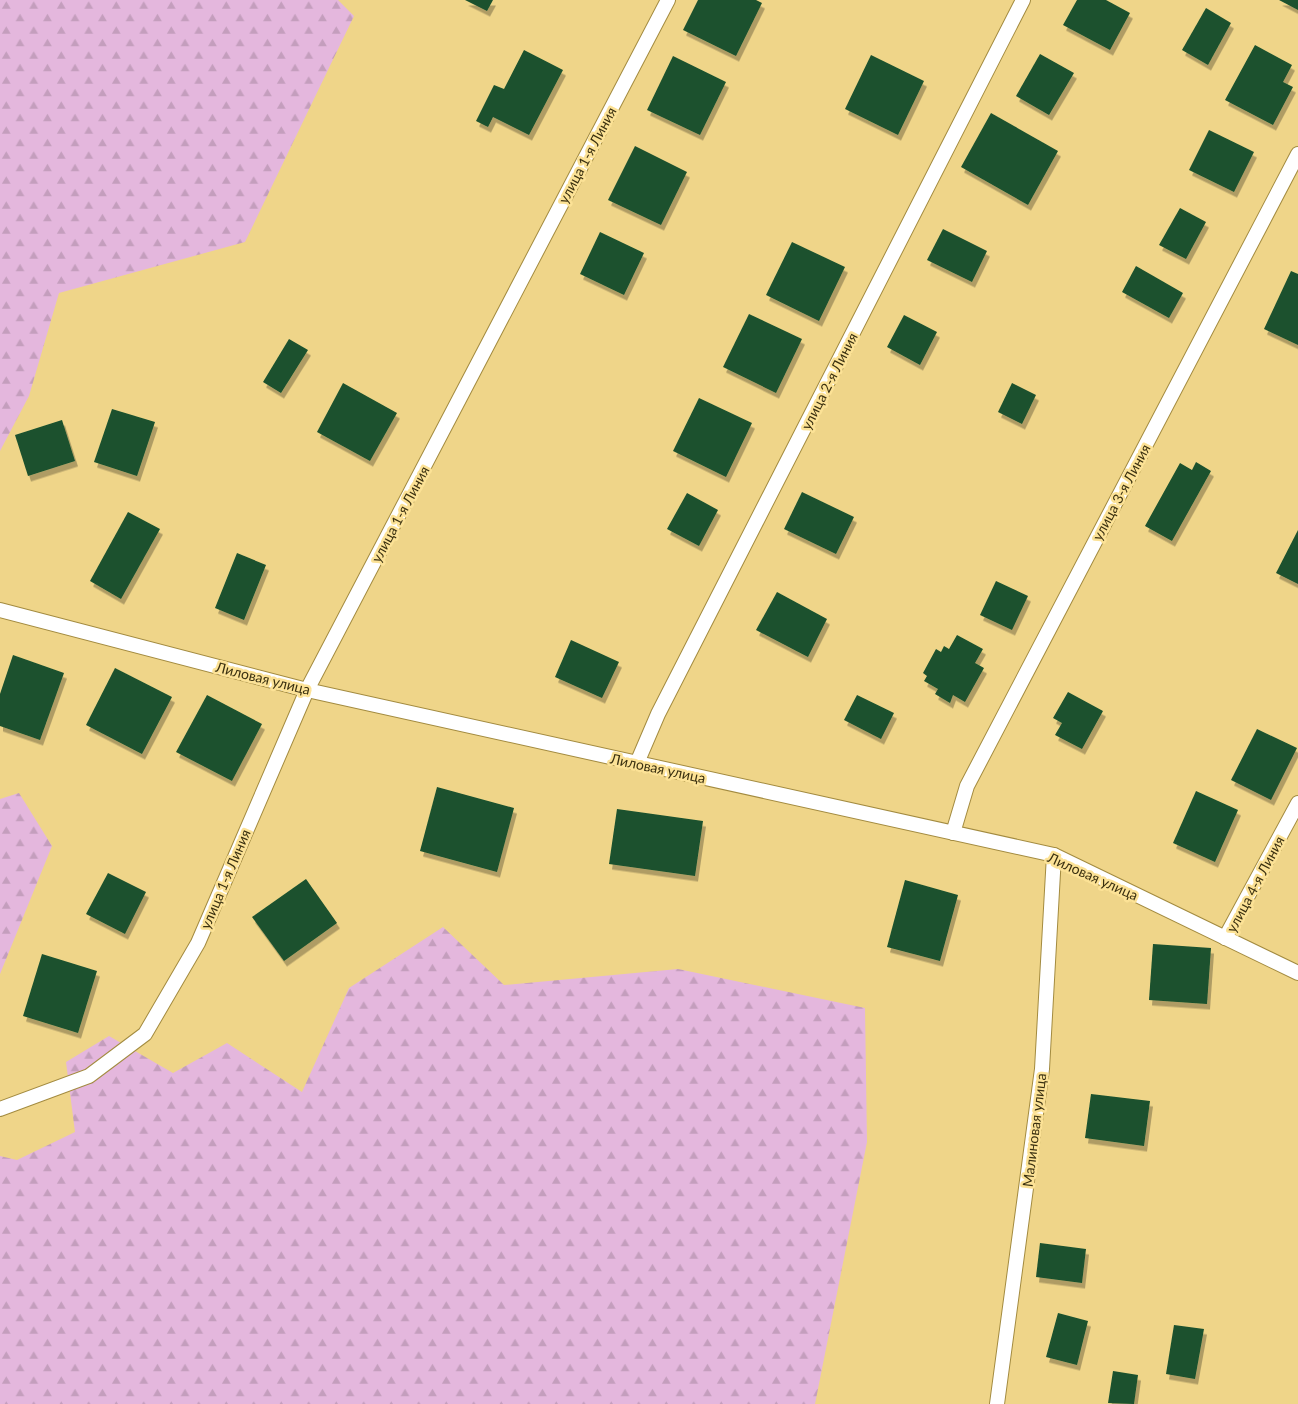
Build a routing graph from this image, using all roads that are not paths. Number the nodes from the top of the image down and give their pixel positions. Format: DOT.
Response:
graph roads {
  1 [pos="668,0"];
  2 [pos="1023,0"];
  3 [pos="1298,154"];
  4 [pos="0,610"];
  5 [pos="308,690"];
  6 [pos="637,763"];
  7 [pos="1298,803"];
  8 [pos="953,833"];
  9 [pos="1054,855"];
  10 [pos="1225,938"];
  11 [pos="1298,973"];
  12 [pos="0,1109"];
  13 [pos="997,1404"];
  1 -- 5 [label="lane, улица 1-я Линия"];
  2 -- 6 [label="lane, улица 2-я Линия"];
  3 -- 8 [label="lane, улица 3-я Линия"];
  4 -- 5 [label="lane, Лиловая улица"];
  5 -- 6 [label="lane, Лиловая улица"];
  5 -- 12 [label="lane, улица 1-я Линия"];
  6 -- 8 [label="lane, Лиловая улица"];
  7 -- 10 [label="lane, улица 4-я Линия"];
  8 -- 9 [label="lane, Лиловая улица"];
  9 -- 10 [label="lane, Лиловая улица"];
  9 -- 13 [label="lane, Малиновая улица"];
  10 -- 11 [label="lane, Лиловая улица"];
}
